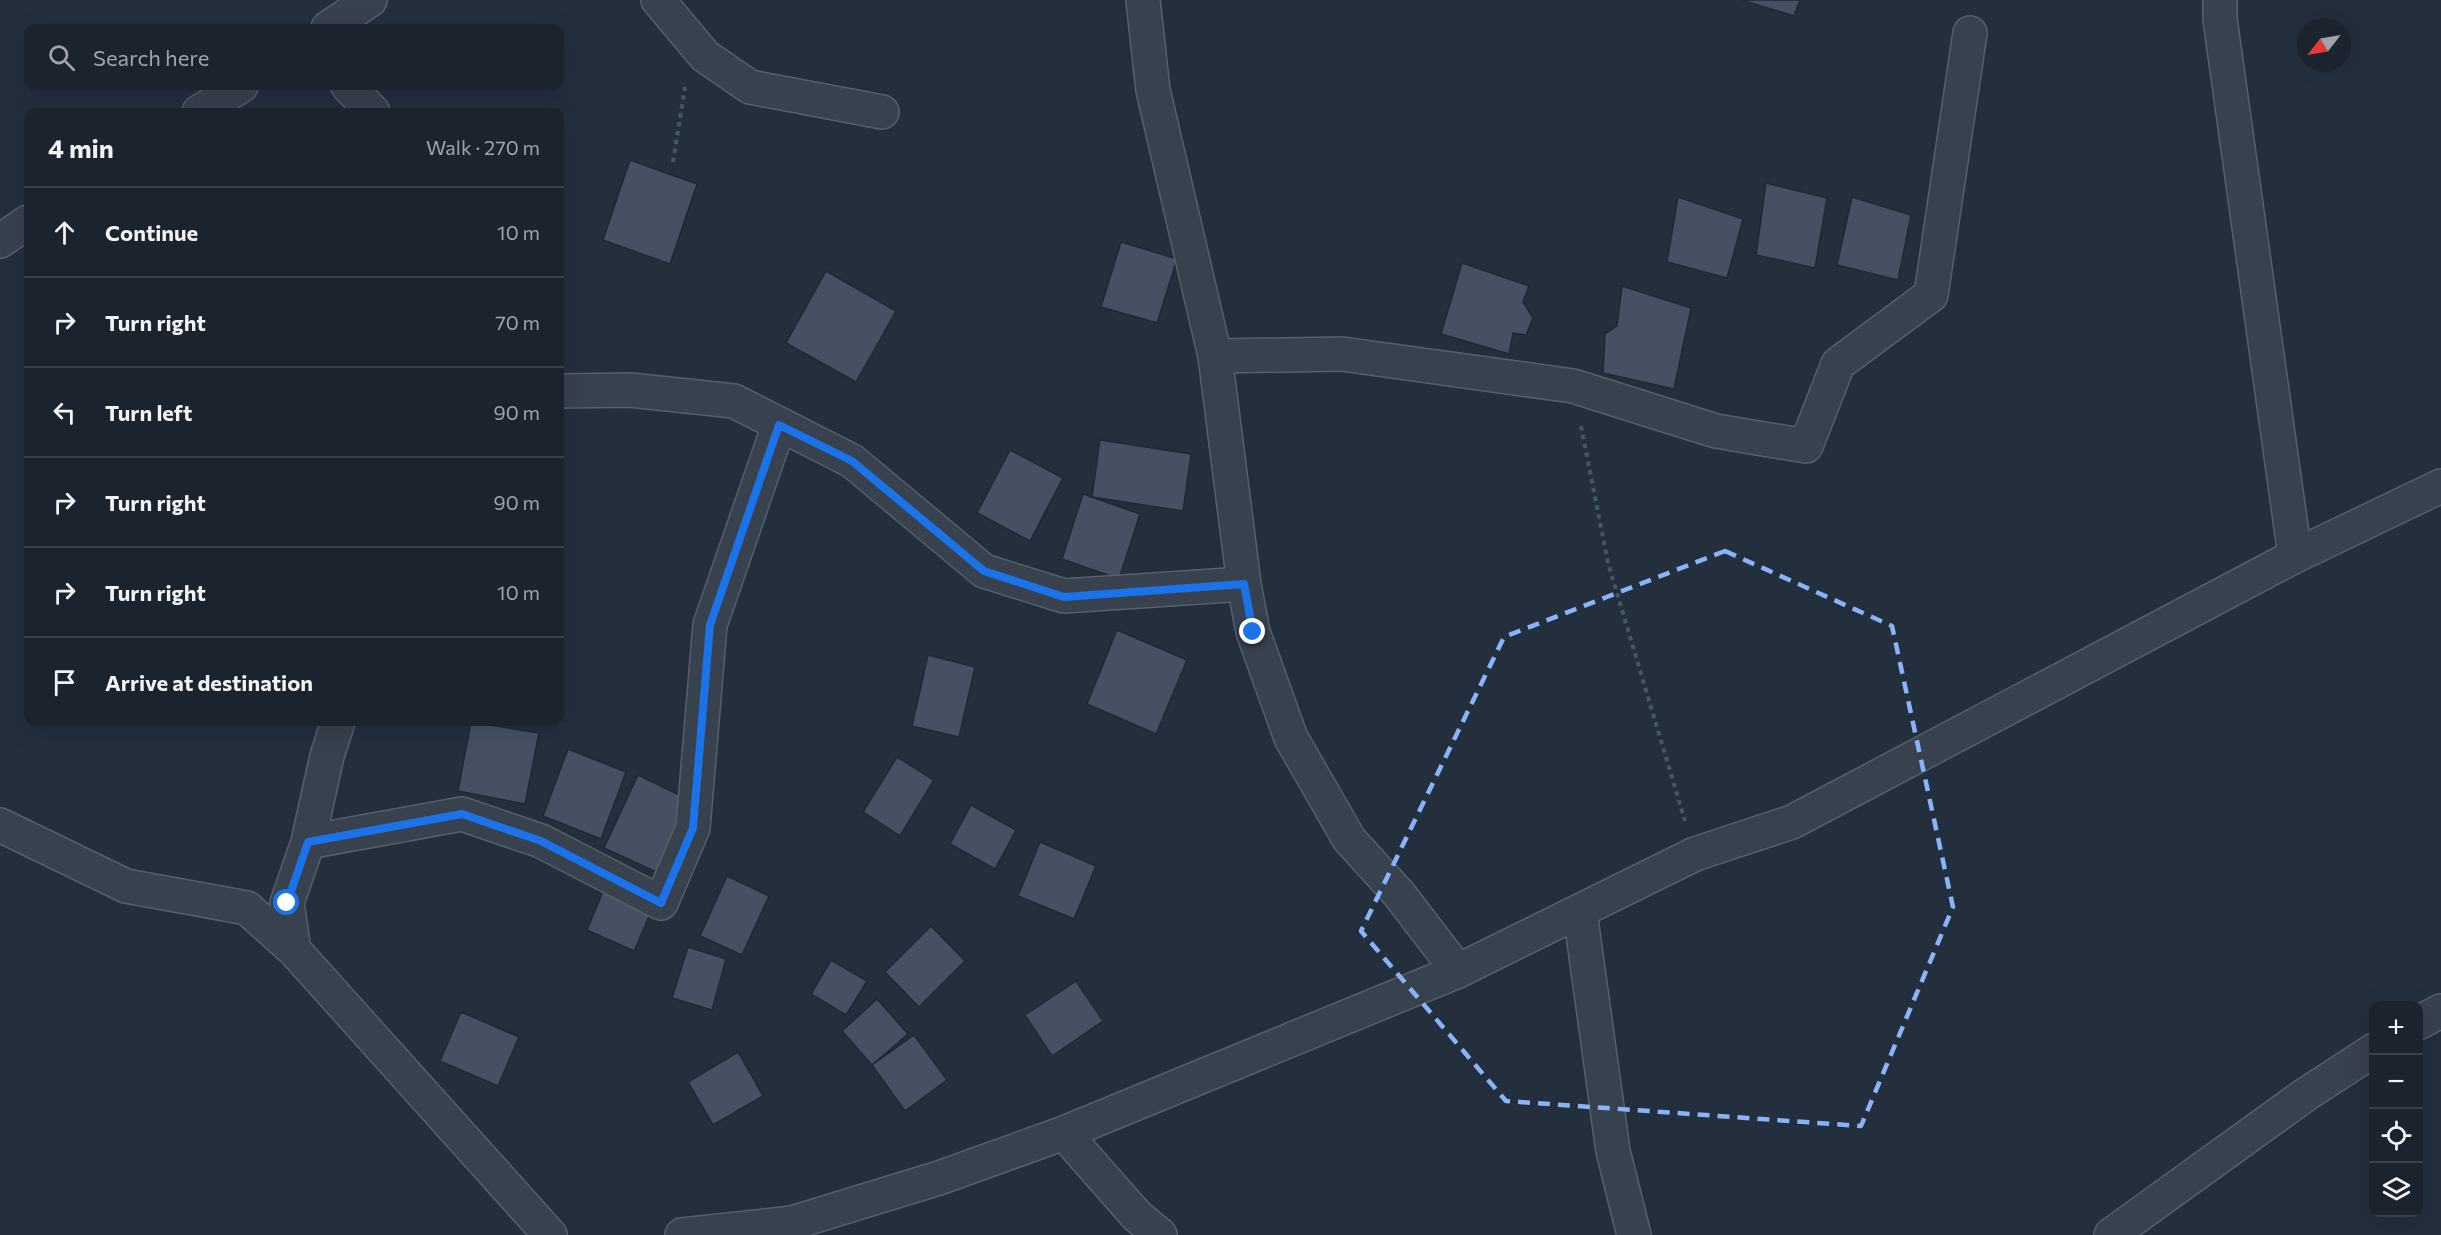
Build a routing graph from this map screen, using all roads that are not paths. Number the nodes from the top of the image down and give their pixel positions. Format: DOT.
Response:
graph roads {
  1 [pos="370,0"];
  2 [pos="658,0"];
  3 [pos="1143,0"];
  4 [pos="2220,0"];
  5 [pos="334,24"];
  6 [pos="1970,33"];
  7 [pos="235,90"];
  8 [pos="352,90"];
  9 [pos="205,108"];
  10 [pos="369,108"];
  11 [pos="882,112"];
  12 [pos="24,225"];
  13 [pos="0,241"];
  14 [pos="1215,356"];
  15 [pos="564,391"];
  16 [pos="779,425"];
  17 [pos="2441,486"];
  18 [pos="2295,556"];
  19 [pos="1244,584"];
  20 [pos="337,726"];
  21 [pos="0,825"];
  22 [pos="308,842"];
  23 [pos="1580,912"];
  24 [pos="294,950"];
  25 [pos="1458,971"];
  26 [pos="2441,1011"];
  27 [pos="2423,1020"];
  28 [pos="2369,1053"];
  29 [pos="1064,1133"];
  30 [pos="550,1235"];
  31 [pos="682,1235"];
  32 [pos="1160,1235"];
  33 [pos="1634,1235"];
  34 [pos="2111,1235"];
  1 -- 5 [label="street"];
  2 -- 11 [label="street"];
  3 -- 14 [label="street"];
  4 -- 18 [label="street"];
  6 -- 14 [label="street"];
  7 -- 9 [label="street"];
  8 -- 10 [label="street"];
  12 -- 13 [label="street"];
  14 -- 19 [label="street"];
  15 -- 16 [label="street"];
  16 -- 19 [label="street"];
  16 -- 22 [label="street"];
  17 -- 18 [label="street"];
  18 -- 23 [label="street"];
  19 -- 25 [label="street"];
  20 -- 22 [label="street"];
  21 -- 24 [label="street"];
  22 -- 24 [label="street"];
  23 -- 25 [label="street"];
  23 -- 33 [label="street"];
  24 -- 30 [label="street"];
  25 -- 29 [label="street"];
  26 -- 27 [label="street"];
  28 -- 34 [label="street"];
  29 -- 31 [label="street"];
  29 -- 32 [label="street"];
}
